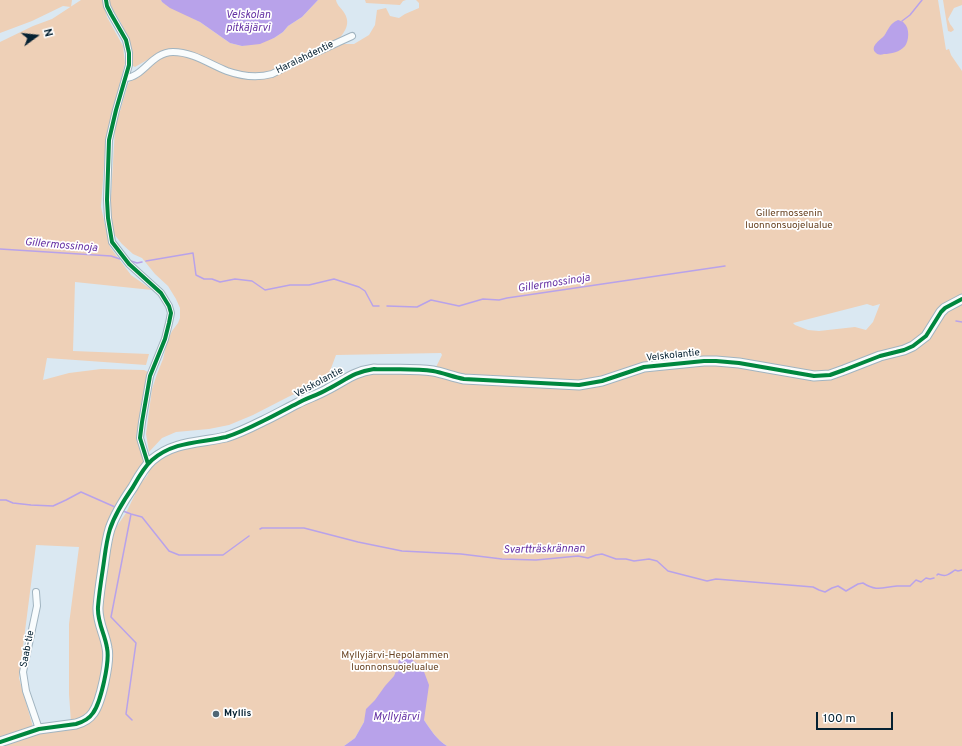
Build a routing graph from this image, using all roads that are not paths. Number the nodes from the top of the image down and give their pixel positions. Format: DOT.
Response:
graph roads {
  1 [pos="106,0"];
  2 [pos="352,36"];
  3 [pos="126,78"];
  4 [pos="962,300"];
  5 [pos="148,464"];
  6 [pos="36,592"];
  7 [pos="39,729"];
  8 [pos="0,742"];
  1 -- 3 [label="street"];
  2 -- 3 [label="street, Haralahdentie"];
  3 -- 5 [label="street"];
  4 -- 5 [label="street, Velskolantie"];
  5 -- 7 [label="street, Velskolantie"];
  6 -- 7 [label="street, Saab-tie"];
  7 -- 8 [label="street, Velskolantie"];
}
